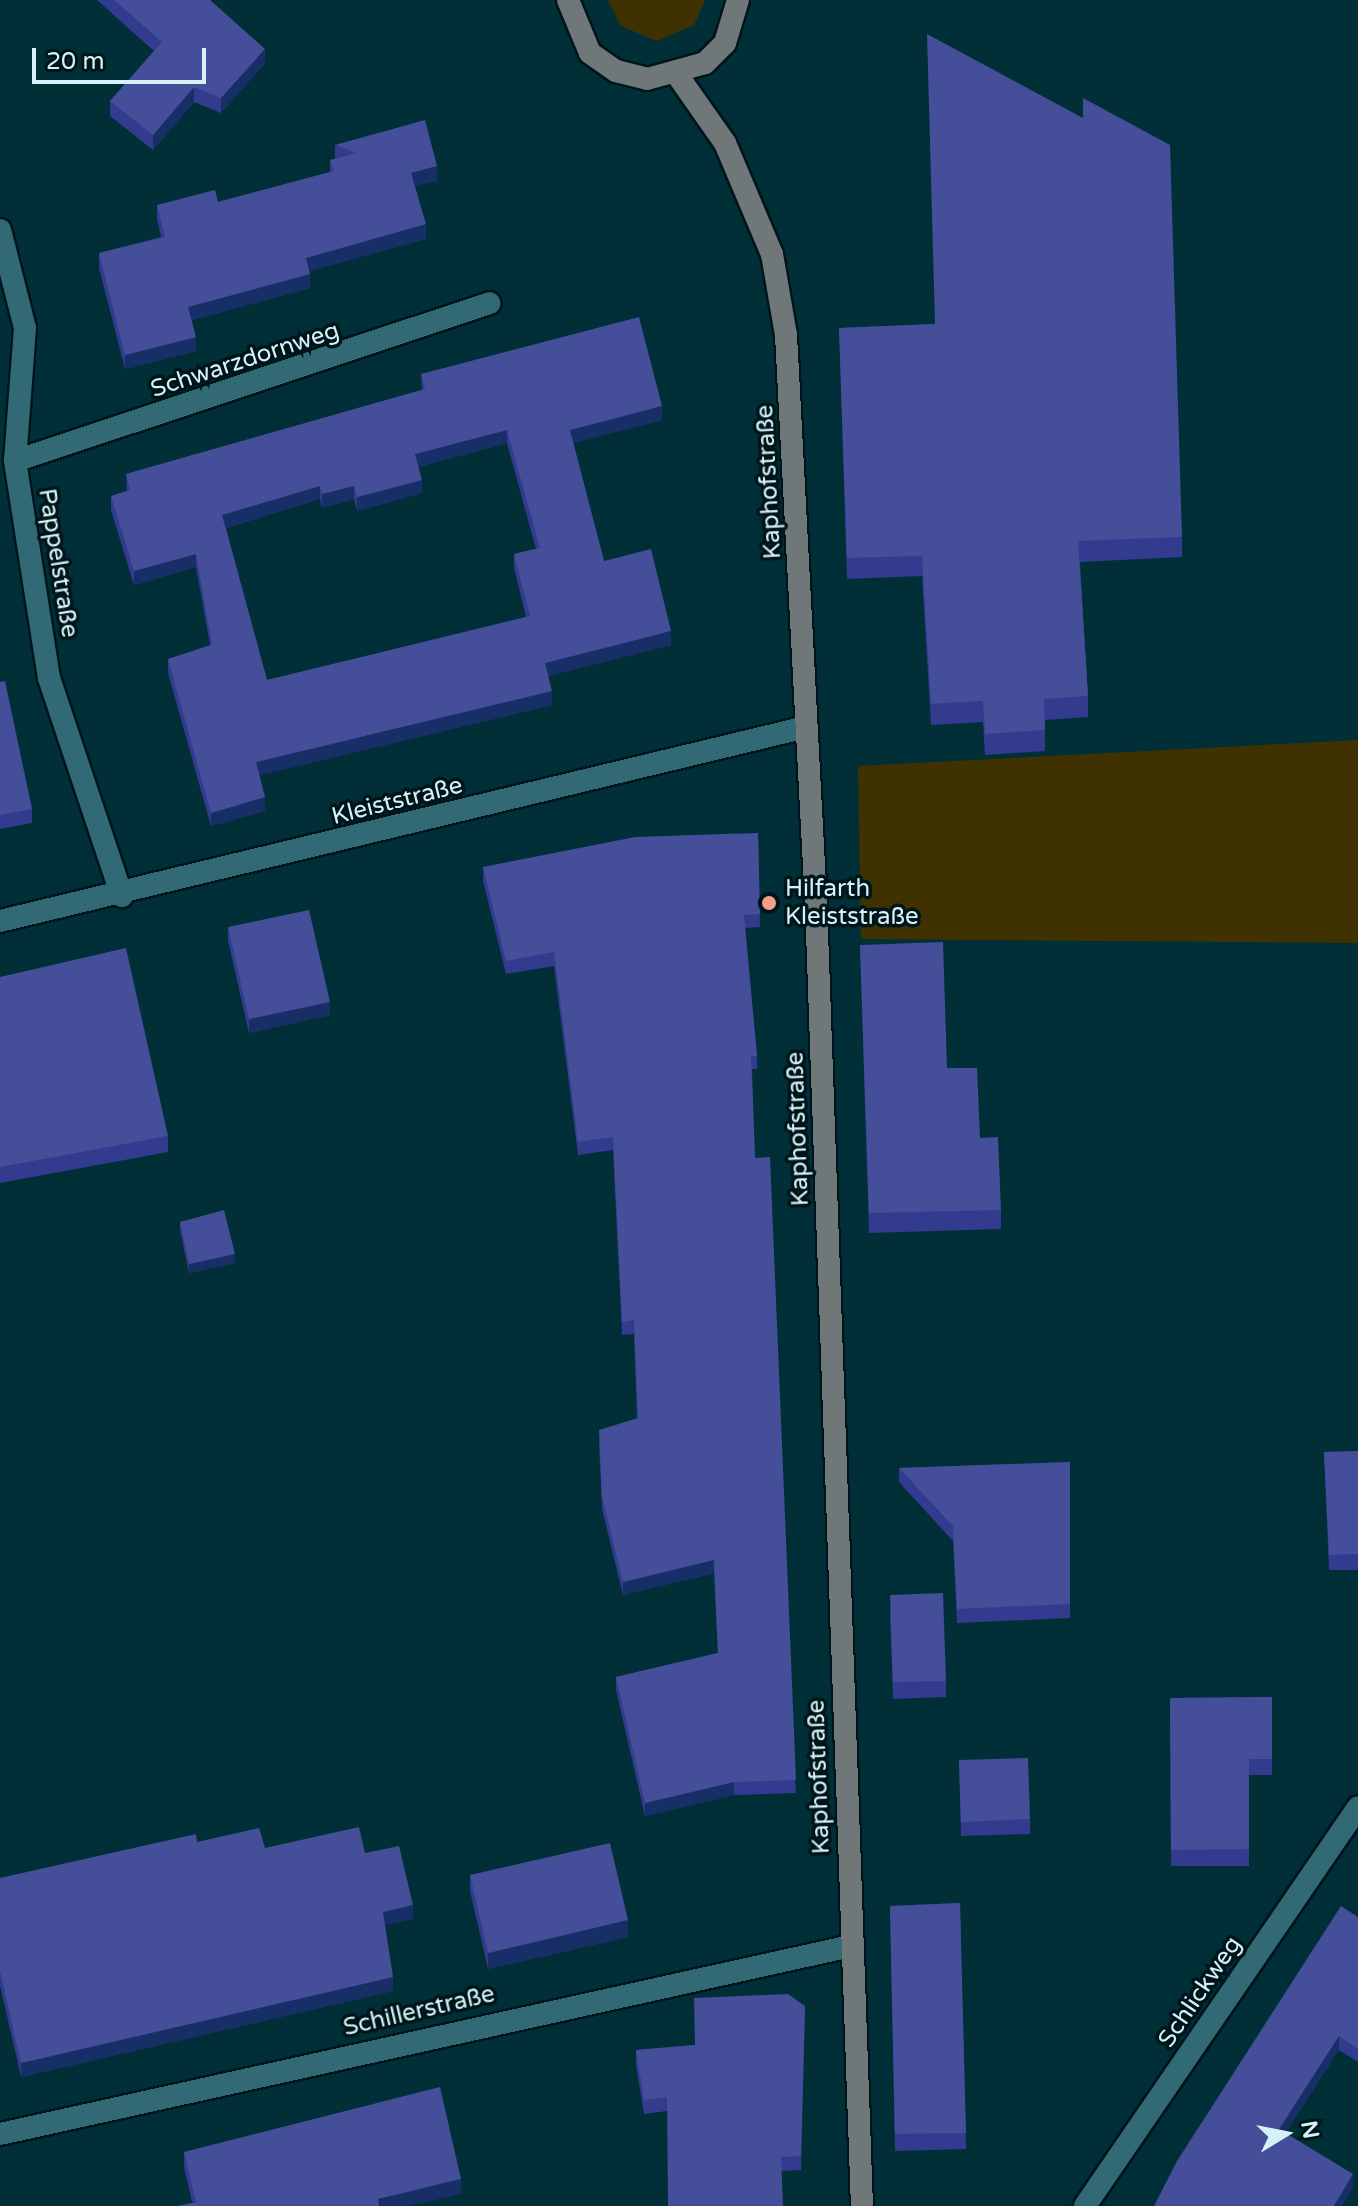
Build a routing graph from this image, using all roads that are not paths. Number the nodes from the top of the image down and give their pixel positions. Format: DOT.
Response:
graph roads {
  1 [pos="568,0"];
  2 [pos="738,0"];
  3 [pos="678,76"];
  4 [pos="0,230"];
  5 [pos="489,303"];
  6 [pos="15,461"];
  7 [pos="806,727"];
  8 [pos="122,896"];
  9 [pos="0,921"];
  10 [pos="1358,1807"];
  11 [pos="851,1946"];
  12 [pos="0,2134"];
  13 [pos="862,2206"];
  14 [pos="1085,2206"];
  1 -- 3 [label="main road"];
  2 -- 3 [label="main road"];
  3 -- 7 [label="main road, Kaphofstraße"];
  4 -- 6 [label="street, Pappelstraße"];
  5 -- 6 [label="street, Schwarzdornweg"];
  6 -- 8 [label="street, Pappelstraße"];
  7 -- 8 [label="street, Kleiststraße"];
  7 -- 11 [label="main road, Kaphofstraße"];
  8 -- 9 [label="street, Kleiststraße"];
  10 -- 14 [label="street, Schlickweg"];
  11 -- 12 [label="street, Schillerstraße"];
  11 -- 13 [label="main road, Kaphofstraße"];
}
